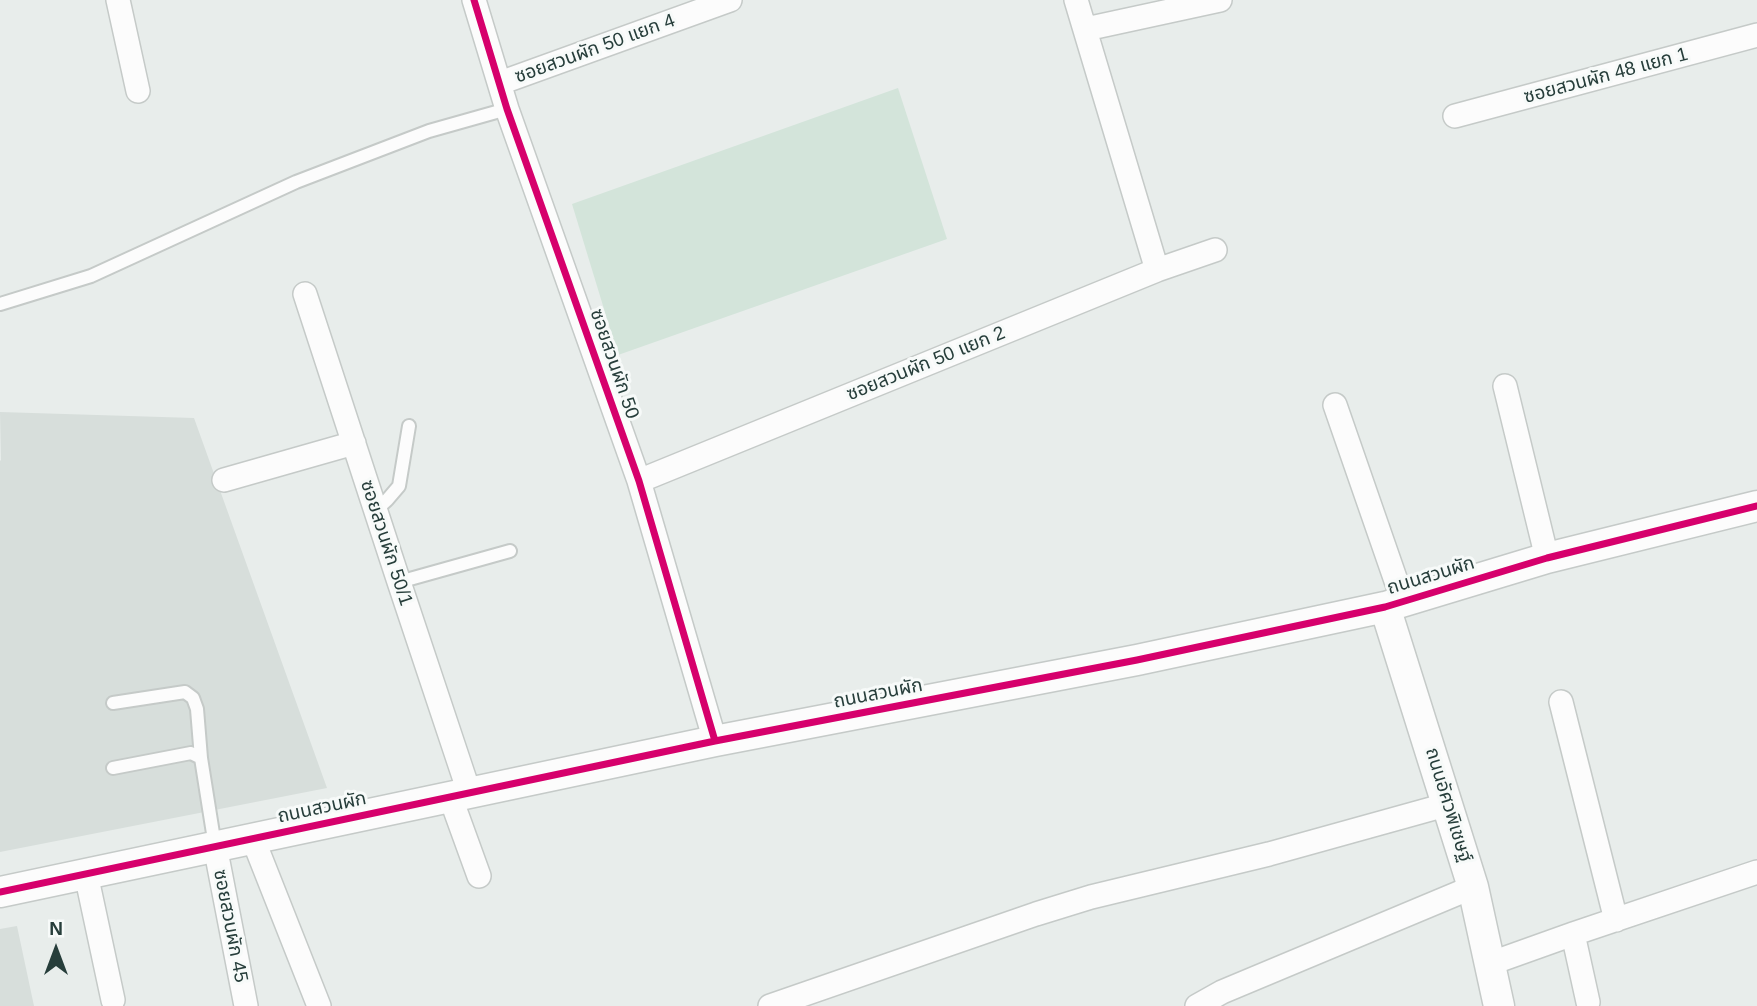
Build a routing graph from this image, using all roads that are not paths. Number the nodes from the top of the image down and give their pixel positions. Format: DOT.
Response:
graph roads {
  1 [pos="118,0"];
  2 [pos="474,0"];
  3 [pos="730,0"];
  4 [pos="1076,0"];
  5 [pos="1220,0"];
  6 [pos="1086,29"];
  7 [pos="1757,35"];
  8 [pos="500,83"];
  9 [pos="138,92"];
  10 [pos="507,108"];
  11 [pos="1455,116"];
  12 [pos="1215,250"];
  13 [pos="1157,270"];
  14 [pos="305,293"];
  15 [pos="0,304"];
  16 [pos="1505,386"];
  17 [pos="1335,405"];
  18 [pos="409,426"];
  19 [pos="354,443"];
  20 [pos="224,481"];
  21 [pos="639,481"];
  22 [pos="1757,506"];
  23 [pos="376,510"];
  24 [pos="510,551"];
  25 [pos="1547,558"];
  26 [pos="399,582"];
  27 [pos="1394,604"];
  28 [pos="1561,702"];
  29 [pos="113,703"];
  30 [pos="715,741"];
  31 [pos="201,758"];
  32 [pos="113,768"];
  33 [pos="460,794"];
  34 [pos="1448,804"];
  35 [pos="253,839"];
  36 [pos="215,846"];
  37 [pos="1757,872"];
  38 [pos="86,874"];
  39 [pos="479,876"];
  40 [pos="1473,887"];
  41 [pos="0,892"];
  42 [pos="1616,920"];
  43 [pos="1573,934"];
  44 [pos="1489,964"];
  45 [pos="113,1000"];
  46 [pos="1588,1002"];
  47 [pos="246,1006"];
  48 [pos="319,1006"];
  49 [pos="770,1006"];
  50 [pos="1197,1006"];
  51 [pos="1499,1006"];
  1 -- 9 [label="street"];
  2 -- 8 [label="street, ซอยสวนผัก 50"];
  3 -- 8 [label="street, ซอยสวนผัก 50 แยก 4"];
  4 -- 6 [label="street"];
  5 -- 6 [label="street"];
  6 -- 13 [label="street"];
  7 -- 11 [label="street, ซอยสวนผัก 48 แยก 1"];
  8 -- 10 [label="street, ซอยสวนผัก 50"];
  10 -- 15 [label="lane"];
  10 -- 21 [label="street, ซอยสวนผัก 50"];
  12 -- 13 [label="street, ซอยสวนผัก 50 แยก 2"];
  13 -- 21 [label="street, ซอยสวนผัก 50 แยก 2"];
  14 -- 19 [label="street, ซอยสวนผัก 50/1"];
  16 -- 25 [label="street"];
  17 -- 27 [label="street"];
  18 -- 23 [label="lane"];
  19 -- 20 [label="street"];
  19 -- 23 [label="street, ซอยสวนผัก 50/1"];
  21 -- 30 [label="street, ซอยสวนผัก 50"];
  22 -- 25 [label="street, ถนนสวนผัก"];
  23 -- 26 [label="street, ซอยสวนผัก 50/1"];
  24 -- 26 [label="lane"];
  25 -- 27 [label="street, ถนนสวนผัก"];
  26 -- 33 [label="street, ซอยสวนผัก 50/1"];
  27 -- 30 [label="street, ถนนสวนผัก"];
  27 -- 34 [label="street, ถนนอัศวพิเชษฐ์"];
  28 -- 42 [label="street"];
  29 -- 31 [label="lane"];
  30 -- 33 [label="street, ถนนสวนผัก"];
  31 -- 32 [label="lane"];
  31 -- 36 [label="lane"];
  33 -- 35 [label="street, ถนนสวนผัก"];
  33 -- 39 [label="street, ซอยสวนผัก 50/1"];
  34 -- 40 [label="street, ถนนอัศวพิเชษฐ์"];
  34 -- 49 [label="street"];
  35 -- 36 [label="street, ถนนสวนผัก"];
  35 -- 48 [label="street"];
  36 -- 38 [label="street, ถนนสวนผัก"];
  36 -- 47 [label="street, ซอยสวนผัก 45"];
  37 -- 42 [label="street"];
  38 -- 41 [label="street, ถนนสวนผัก"];
  38 -- 45 [label="street"];
  40 -- 44 [label="street, ถนนอัศวพิเชษฐ์"];
  40 -- 50 [label="street"];
  42 -- 43 [label="street"];
  43 -- 44 [label="street"];
  43 -- 46 [label="street"];
  44 -- 51 [label="street, ถนนอัศวพิเชษฐ์"];
}
